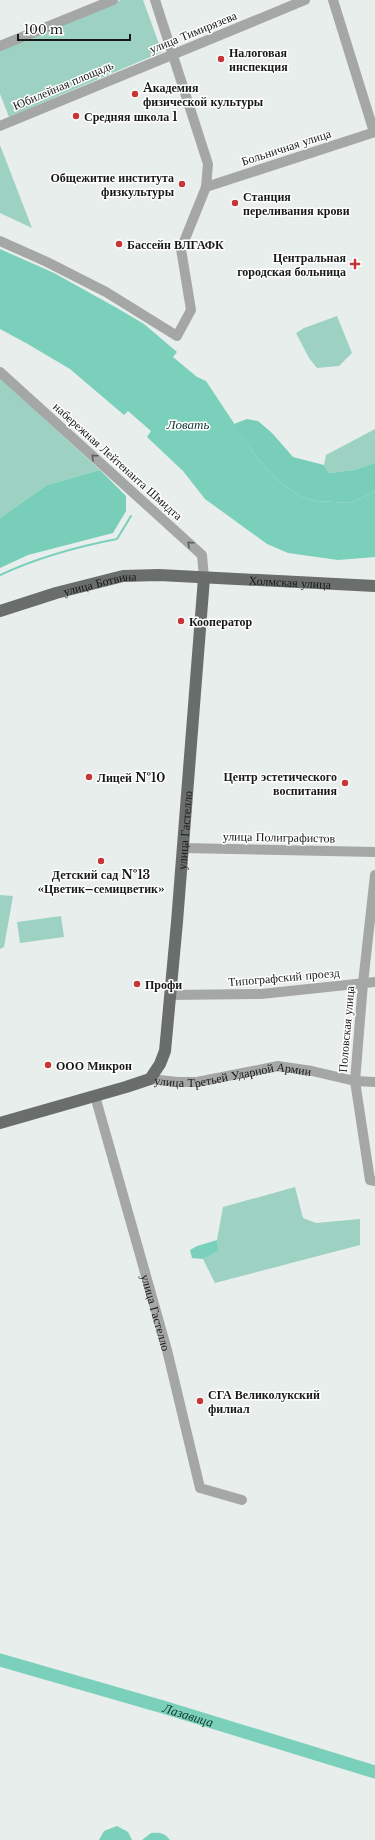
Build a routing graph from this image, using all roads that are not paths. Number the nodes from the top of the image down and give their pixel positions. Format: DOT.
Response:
graph roads {
  1 [pos="113,0"];
  2 [pos="155,0"];
  3 [pos="305,0"];
  4 [pos="333,0"];
  5 [pos="0,46"];
  6 [pos="173,54"];
  7 [pos="136,69"];
  8 [pos="0,126"];
  9 [pos="375,132"];
  10 [pos="206,187"];
  11 [pos="0,241"];
  12 [pos="0,372"];
  13 [pos="204,578"];
  14 [pos="375,586"];
  15 [pos="0,611"];
  16 [pos="183,848"];
  17 [pos="375,852"];
  18 [pos="375,875"];
  19 [pos="375,982"];
  20 [pos="363,983"];
  21 [pos="171,995"];
  22 [pos="150,1079"];
  23 [pos="355,1081"];
  24 [pos="375,1082"];
  25 [pos="95,1096"];
  26 [pos="0,1123"];
  27 [pos="375,1181"];
  28 [pos="242,1500"];
  1 -- 5 [label="street"];
  2 -- 6 [label="street"];
  3 -- 6 [label="street, улица Тимирязева"];
  4 -- 9 [label="street"];
  6 -- 7 [label="street, улица Тимирязева"];
  6 -- 10 [label="street"];
  7 -- 8 [label="street, Юбилейная площадь"];
  9 -- 10 [label="street, Больничная улица"];
  10 -- 11 [label="street"];
  13 -- 12 [label="street, набережная Лейтенанта Шмидта, one-way"];
  13 -- 14 [label="main road, Холмская улица"];
  13 -- 15 [label="main road, улица Ботвина"];
  13 -- 16 [label="main road, улица Гастелло"];
  16 -- 17 [label="street, улица Полиграфистов"];
  16 -- 21 [label="main road, улица Гастелло"];
  18 -- 20 [label="street, Половская улица"];
  19 -- 20 [label="street, Типографский проезд"];
  20 -- 21 [label="street, Типографский проезд"];
  20 -- 23 [label="street, Половская улица"];
  21 -- 22 [label="main road, улица Гастелло"];
  22 -- 23 [label="street, улица Третьей Ударной Армии"];
  22 -- 25 [label="main road, улица Третьей Ударной Армии"];
  23 -- 24 [label="street, улица Третьей Ударной Армии"];
  23 -- 27 [label="street, Половская улица"];
  25 -- 26 [label="main road, улица Третьей Ударной Армии"];
  25 -- 28 [label="street, улица Гастелло"];
}
